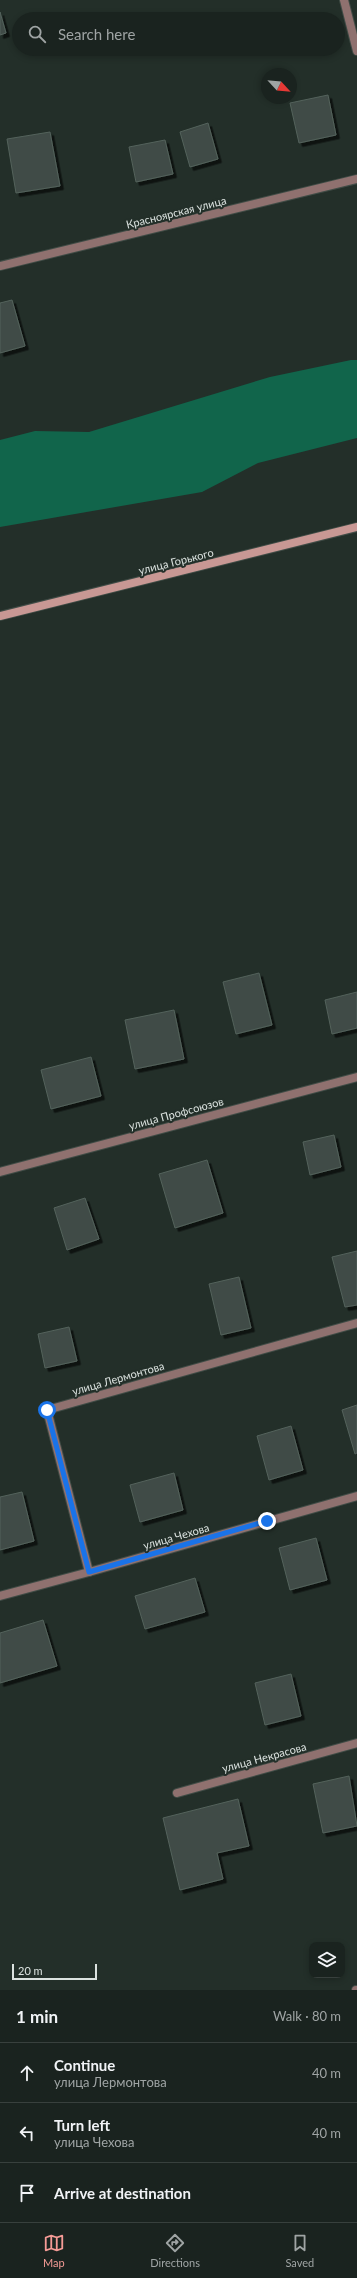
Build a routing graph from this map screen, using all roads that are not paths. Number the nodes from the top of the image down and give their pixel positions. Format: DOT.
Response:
graph roads {
  1 [pos="344,0"];
  2 [pos="357,51"];
  3 [pos="357,179"];
  4 [pos="0,266"];
  5 [pos="357,527"];
  6 [pos="0,616"];
  7 [pos="357,1077"];
  8 [pos="0,1172"];
  9 [pos="357,1323"];
  10 [pos="357,1496"];
  11 [pos="89,1572"];
  12 [pos="0,1596"];
  13 [pos="357,1743"];
  14 [pos="178,1793"];
  1 -- 2 [label="street"];
  3 -- 4 [label="street, Красноярская улица"];
  5 -- 6 [label="street, улица Горького"];
  7 -- 8 [label="street, улица Профсоюзов"];
  9 -- 11 [label="street, улица Лермонтова"];
  10 -- 11 [label="street, улица Чехова"];
  11 -- 12 [label="street, улица Чехова"];
  13 -- 14 [label="street, улица Некрасова"];
}
